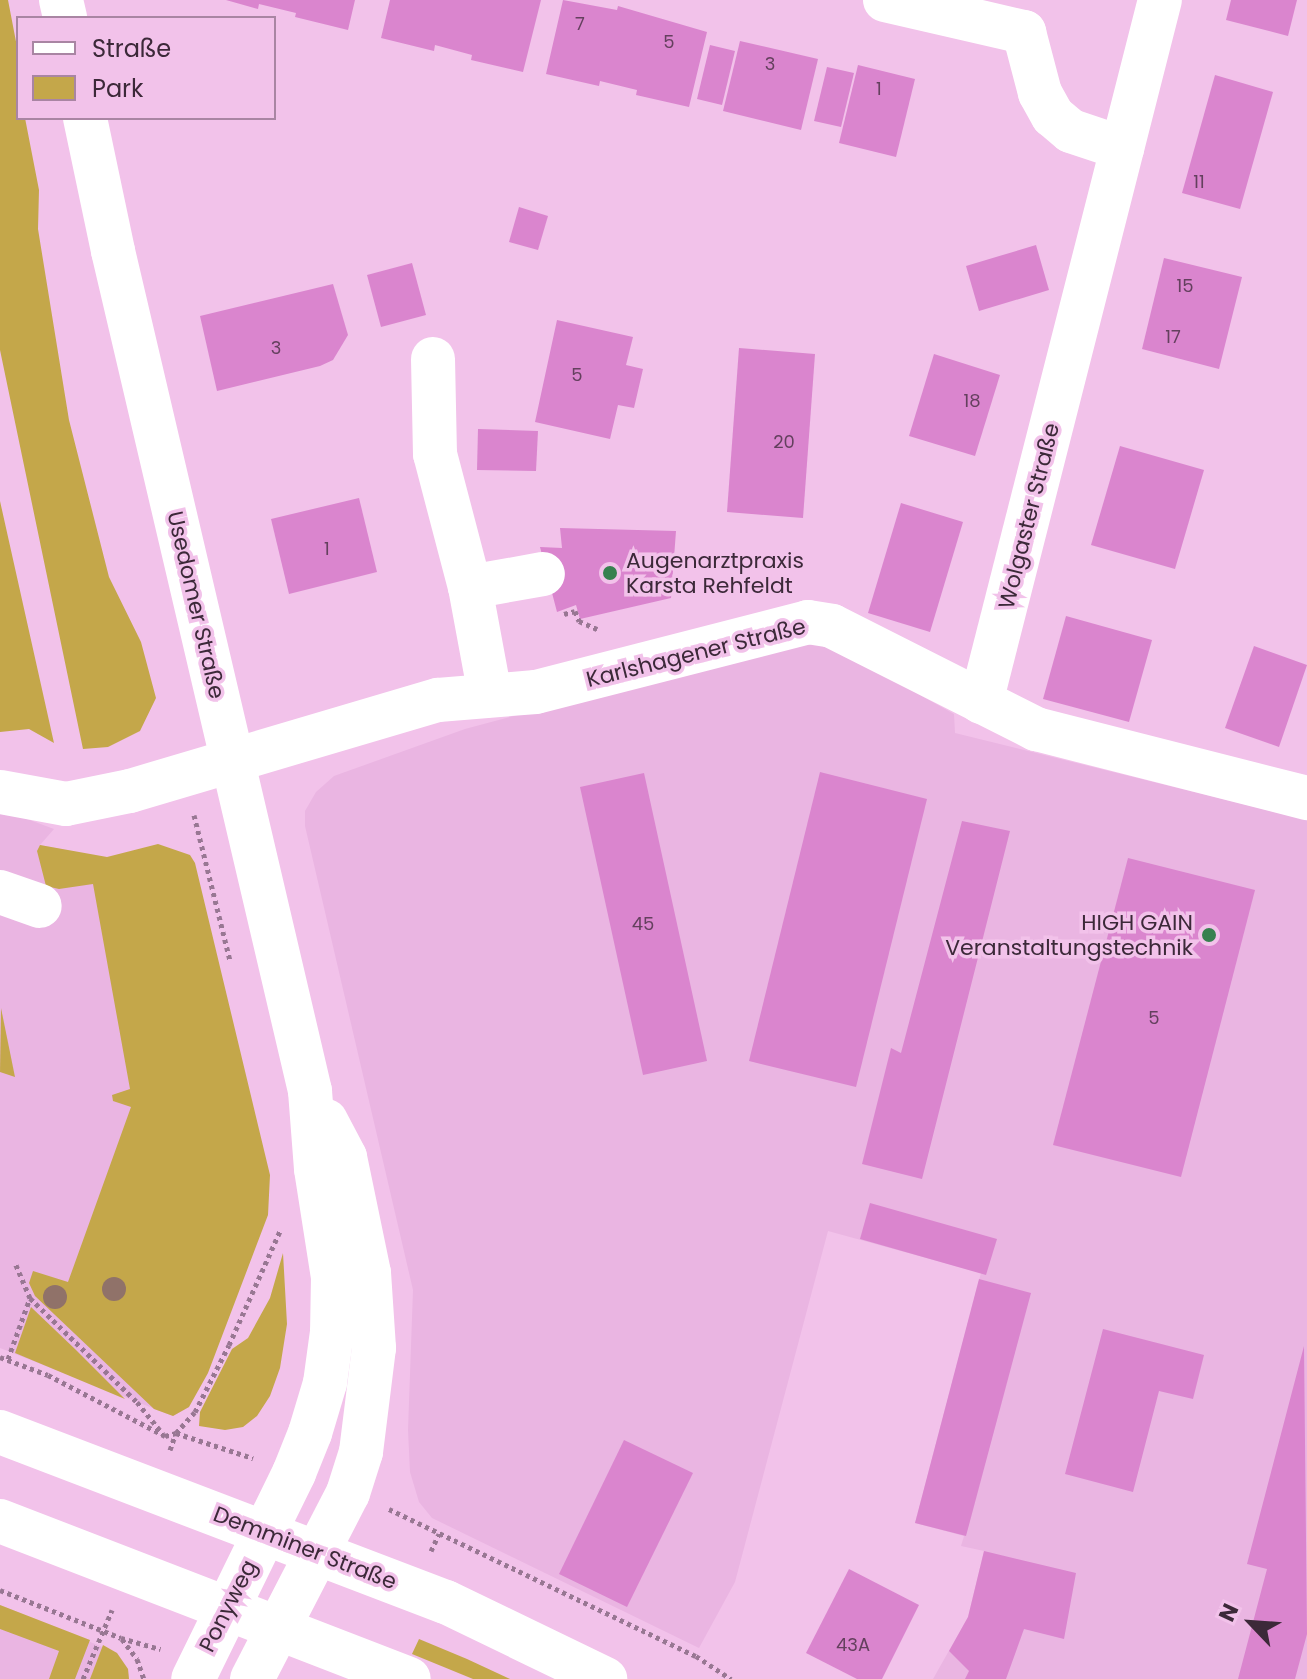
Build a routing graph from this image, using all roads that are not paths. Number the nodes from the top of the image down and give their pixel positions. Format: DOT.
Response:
graph roads {
  1 [pos="885,0"];
  2 [pos="1160,0"];
  3 [pos="85,120"];
  4 [pos="1122,148"];
  5 [pos="433,359"];
  6 [pos="543,574"];
  7 [pos="470,587"];
  8 [pos="490,695"];
  9 [pos="981,702"];
  10 [pos="231,761"];
  11 [pos="1307,798"];
  12 [pos="4,805"];
  13 [pos="0,892"];
  14 [pos="40,906"];
  15 [pos="310,1091"];
  16 [pos="0,1432"];
  17 [pos="0,1521"];
  18 [pos="264,1533"];
  19 [pos="317,1553"];
  20 [pos="227,1608"];
  21 [pos="279,1628"];
  22 [pos="195,1672"];
  23 [pos="252,1679"];
  24 [pos="409,1679"];
  25 [pos="605,1679"];
  1 -- 4 [label="street"];
  2 -- 4 [label="street, Wolgaster Straße"];
  3 -- 10 [label="street, Usedomer Straße"];
  4 -- 9 [label="street, Wolgaster Straße"];
  5 -- 7 [label="street"];
  6 -- 7 [label="street"];
  7 -- 8 [label="street"];
  8 -- 9 [label="street, Karlshagener Straße"];
  8 -- 10 [label="street, Karlshagener Straße"];
  9 -- 11 [label="street"];
  10 -- 12 [label="street, Karlshagener Straße"];
  10 -- 15 [label="street, Usedomer Straße"];
  13 -- 14 [label="street"];
  15 -- 18 [label="street, Usedomer Straße"];
  15 -- 19 [label="street, Usedomer Straße"];
  16 -- 18 [label="street, Demminer Straße"];
  17 -- 20 [label="street"];
  18 -- 19 [label="street, Demminer Straße"];
  18 -- 20 [label="street, Ponyweg"];
  19 -- 21 [label="street, Usedomer Straße"];
  19 -- 25 [label="street, Demminer Straße"];
  20 -- 21 [label="street"];
  20 -- 22 [label="street, Ponyweg"];
  21 -- 23 [label="street"];
  21 -- 24 [label="street"];
}
